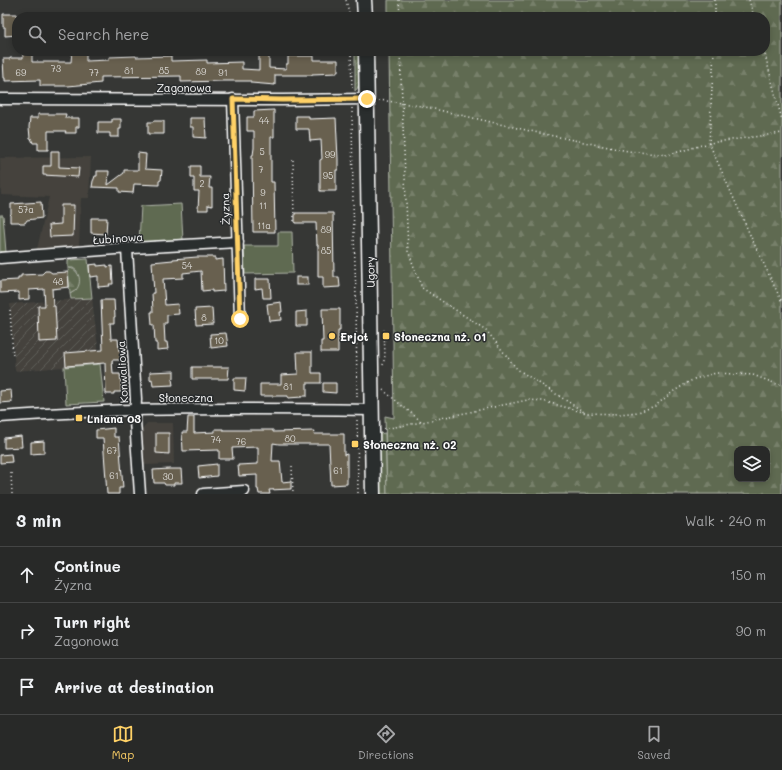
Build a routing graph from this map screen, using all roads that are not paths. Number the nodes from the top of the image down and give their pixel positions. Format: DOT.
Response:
graph roads {
  1 [pos="364,0"];
  2 [pos="365,12"];
  3 [pos="366,56"];
  4 [pos="0,99"];
  5 [pos="233,99"];
  6 [pos="367,99"];
  7 [pos="238,242"];
  8 [pos="127,249"];
  9 [pos="0,258"];
  10 [pos="240,319"];
  11 [pos="136,410"];
  12 [pos="372,410"];
  13 [pos="0,417"];
  14 [pos="244,491"];
  15 [pos="230,493"];
  16 [pos="140,494"];
  17 [pos="203,494"];
  18 [pos="373,494"];
  1 -- 2 [label="street"];
  3 -- 6 [label="street, Ugory"];
  4 -- 5 [label="street, Zagonowa"];
  5 -- 6 [label="street, Zagonowa"];
  5 -- 7 [label="street, Żyzna"];
  6 -- 12 [label="street, Ugory"];
  7 -- 8 [label="street, Łubinowa"];
  7 -- 10 [label="street, Żyzna"];
  8 -- 9 [label="street, Łubinowa"];
  8 -- 11 [label="street, Konwaliowa"];
  11 -- 12 [label="street, Słoneczna"];
  11 -- 13 [label="street, Słoneczna"];
  11 -- 16 [label="street, Konwaliowa"];
  12 -- 18 [label="street, Ugory"];
  14 -- 15 [label="street"];
  15 -- 17 [label="street"];
}
